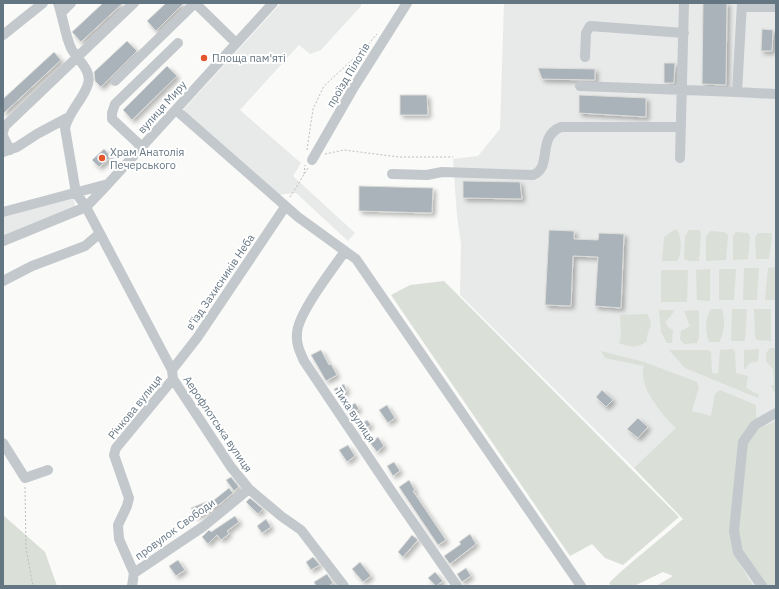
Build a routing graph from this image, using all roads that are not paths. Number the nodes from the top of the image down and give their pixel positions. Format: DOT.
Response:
graph roads {
  1 [pos="43,3"];
  2 [pos="72,3"];
  3 [pos="134,3"];
  4 [pos="195,3"];
  5 [pos="273,3"];
  6 [pos="407,3"];
  7 [pos="684,3"];
  8 [pos="742,5"];
  9 [pos="776,7"];
  10 [pos="60,8"];
  11 [pos="684,33"];
  12 [pos="3,35"];
  13 [pos="178,43"];
  14 [pos="236,43"];
  15 [pos="585,57"];
  16 [pos="77,58"];
  17 [pos="115,81"];
  18 [pos="580,86"];
  19 [pos="682,91"];
  20 [pos="738,92"];
  21 [pos="776,94"];
  22 [pos="176,110"];
  23 [pos="67,118"];
  24 [pos="681,128"];
  25 [pos="3,132"];
  26 [pos="3,136"];
  27 [pos="142,147"];
  28 [pos="7,151"];
  29 [pos="308,158"];
  30 [pos="680,158"];
  31 [pos="392,174"];
  32 [pos="108,184"];
  33 [pos="76,193"];
  34 [pos="86,207"];
  35 [pos="286,207"];
  36 [pos="3,212"];
  37 [pos="99,234"];
  38 [pos="3,241"];
  39 [pos="345,251"];
  40 [pos="3,281"];
  41 [pos="172,374"];
  42 [pos="776,413"];
  43 [pos="3,443"];
  44 [pos="48,470"];
  45 [pos="249,489"];
  46 [pos="134,573"];
  47 [pos="132,586"];
  48 [pos="344,586"];
  49 [pos="457,586"];
  50 [pos="580,586"];
  51 [pos="762,586"];
  1 -- 12 [label="street"];
  2 -- 10 [label="street"];
  3 -- 16 [label="street"];
  4 -- 14 [label="street"];
  4 -- 17 [label="street"];
  5 -- 14 [label="street, вулиця Миру"];
  6 -- 29 [label="street, проїзд Пілотів"];
  7 -- 11 [label="street"];
  8 -- 9 [label="street"];
  8 -- 20 [label="street"];
  10 -- 16 [label="street"];
  11 -- 15 [label="street"];
  11 -- 19 [label="street"];
  13 -- 27 [label="street"];
  14 -- 22 [label="street, вулиця Миру"];
  16 -- 23 [label="street"];
  16 -- 25 [label="street"];
  18 -- 19 [label="street"];
  19 -- 20 [label="street"];
  19 -- 24 [label="street"];
  20 -- 21 [label="street"];
  22 -- 27 [label="street, вулиця Миру"];
  22 -- 35 [label="street"];
  23 -- 28 [label="street"];
  23 -- 33 [label="street"];
  24 -- 30 [label="street"];
  24 -- 31 [label="street"];
  26 -- 28 [label="street"];
  27 -- 32 [label="street, вулиця Миру"];
  32 -- 33 [label="street"];
  32 -- 34 [label="street, вулиця Миру"];
  33 -- 34 [label="street, Аерофлотська вулиця"];
  33 -- 36 [label="street"];
  34 -- 37 [label="street, Аерофлотська вулиця"];
  34 -- 38 [label="street"];
  35 -- 39 [label="street"];
  35 -- 41 [label="street, в'їзд Захисників Неба"];
  37 -- 40 [label="street"];
  37 -- 41 [label="street, Аерофлотська вулиця"];
  39 -- 49 [label="street, Тиха вулиця"];
  39 -- 50 [label="street"];
  41 -- 45 [label="street, Аерофлотська вулиця"];
  41 -- 46 [label="street, Річкова вулиця"];
  42 -- 51 [label="street"];
  43 -- 44 [label="street"];
  45 -- 46 [label="street, провулок Свободи"];
  45 -- 48 [label="street, Аерофлотська вулиця"];
  46 -- 47 [label="street"];
}
